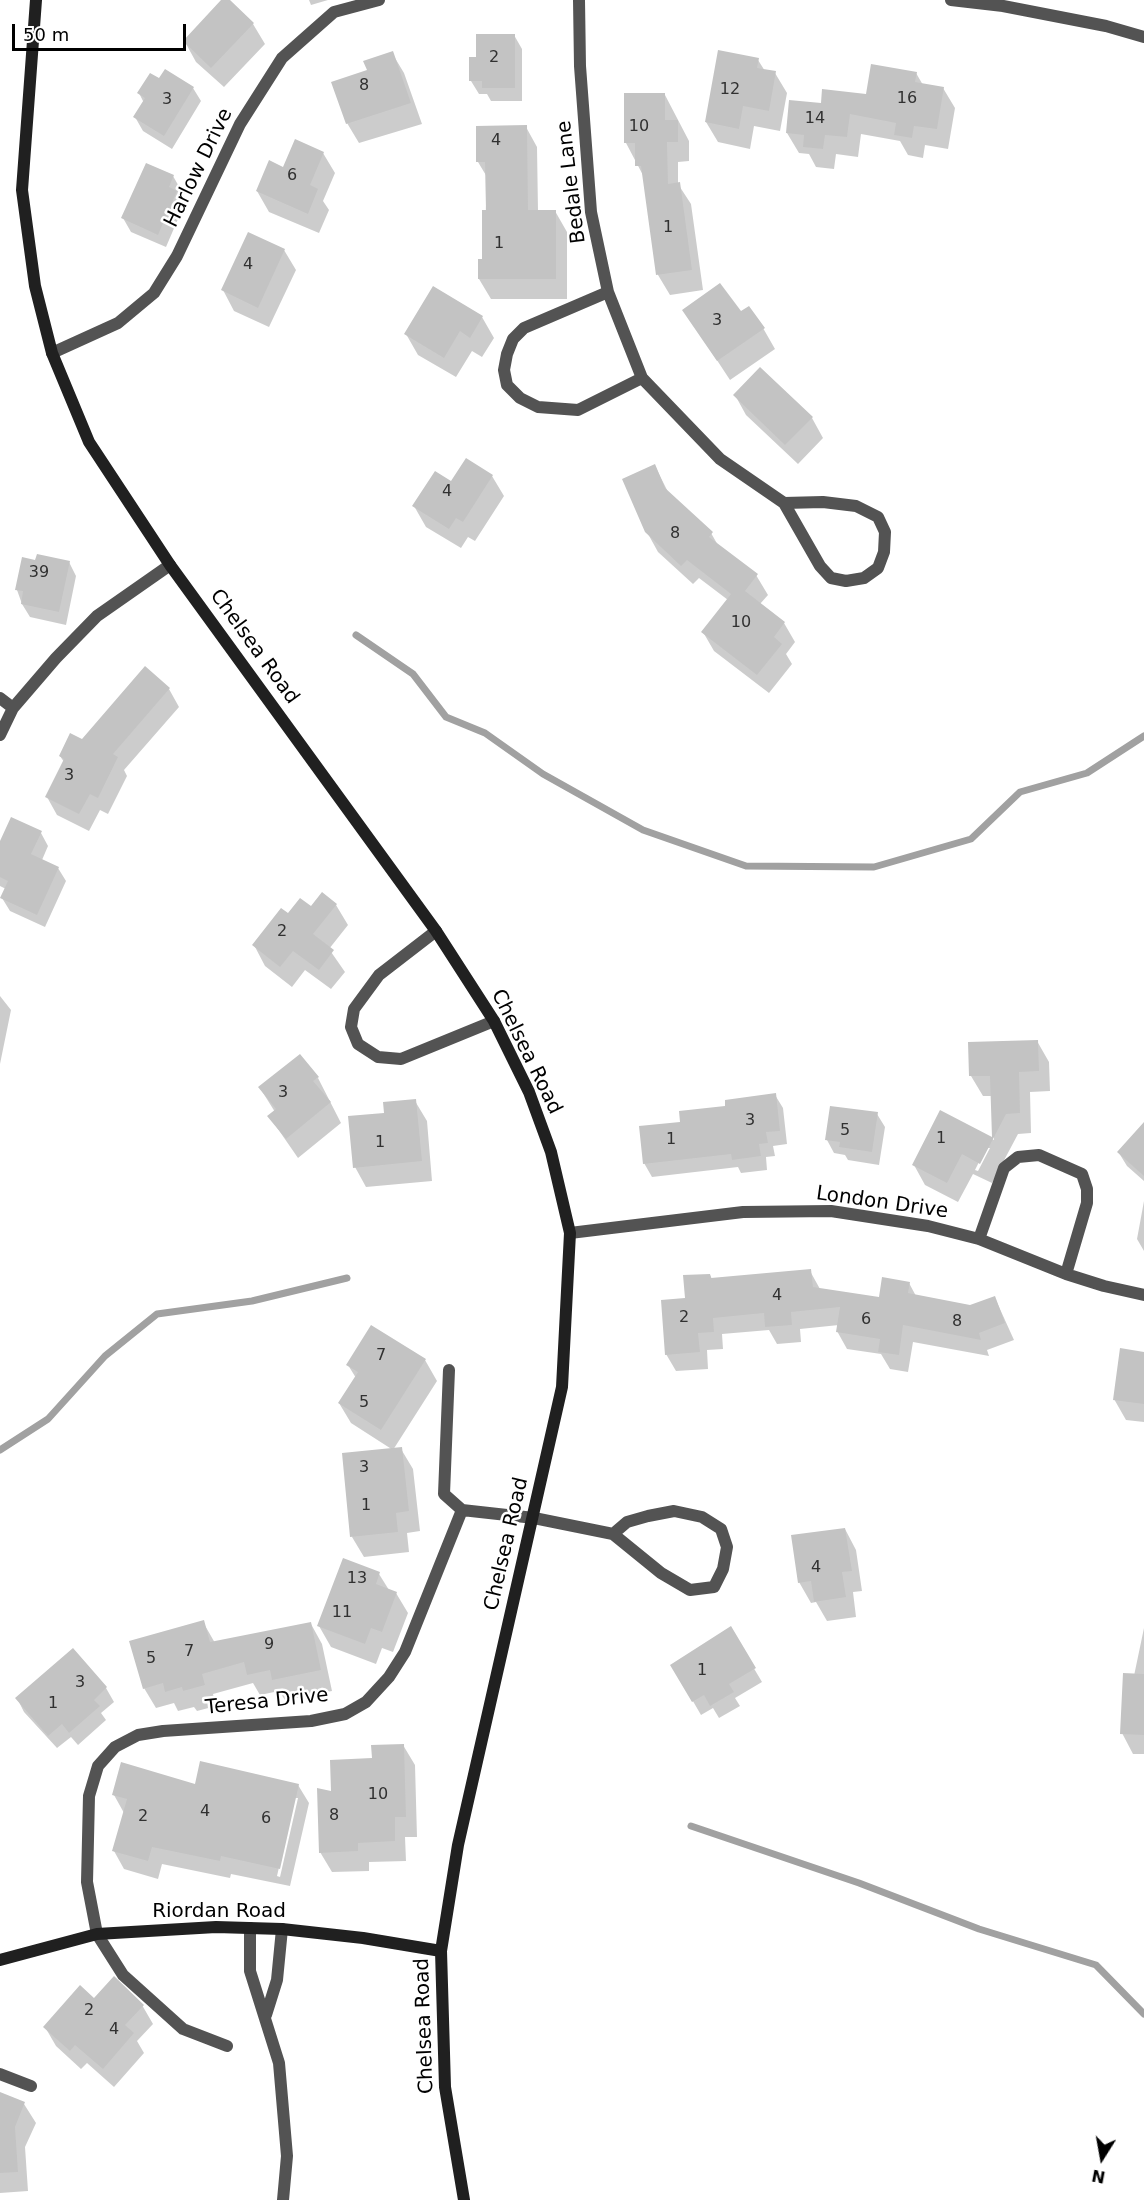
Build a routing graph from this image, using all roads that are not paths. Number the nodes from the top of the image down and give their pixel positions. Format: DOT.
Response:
graph roads {
  1 [pos="36,0"];
  2 [pos="379,0"];
  3 [pos="579,0"];
  4 [pos="951,0"];
  5 [pos="1144,37"];
  6 [pos="608,292"];
  7 [pos="52,353"];
  8 [pos="642,378"];
  9 [pos="784,503"];
  10 [pos="170,565"];
  11 [pos="0,698"];
  12 [pos="13,708"];
  13 [pos="0,735"];
  14 [pos="436,931"];
  15 [pos="494,1021"];
  16 [pos="570,1233"];
  17 [pos="979,1239"];
  18 [pos="1066,1274"];
  19 [pos="1144,1295"];
  20 [pos="449,1370"];
  21 [pos="462,1510"];
  22 [pos="534,1518"];
  23 [pos="613,1534"];
  24 [pos="250,1928"];
  25 [pos="282,1929"];
  26 [pos="97,1934"];
  27 [pos="441,1950"];
  28 [pos="0,1960"];
  29 [pos="266,2015"];
  30 [pos="227,2046"];
  31 [pos="0,2074"];
  32 [pos="31,2086"];
  33 [pos="283,2200"];
  34 [pos="464,2200"];
  1 -- 7 [label="street, Chelsea Road"];
  2 -- 7 [label="street, Harlow Drive"];
  3 -- 6 [label="street, Bedale Lane"];
  4 -- 5 [label="street"];
  6 -- 8 [label="street, Bedale Lane"];
  6 -- 8 [label="street"];
  7 -- 10 [label="street, Chelsea Road"];
  8 -- 9 [label="street, Bedale Lane"];
  9 -- 9 [label="street, Bedale Lane"];
  10 -- 12 [label="street"];
  10 -- 14 [label="street, Chelsea Road"];
  11 -- 12 [label="street"];
  12 -- 13 [label="street"];
  14 -- 15 [label="street, Chelsea Road"];
  14 -- 15 [label="street"];
  15 -- 16 [label="street, Chelsea Road"];
  16 -- 17 [label="street, London Drive"];
  16 -- 22 [label="street, Chelsea Road"];
  17 -- 18 [label="street, London Drive"];
  17 -- 18 [label="street"];
  18 -- 19 [label="street, London Drive"];
  20 -- 21 [label="street"];
  21 -- 22 [label="street"];
  21 -- 26 [label="street, Teresa Drive"];
  22 -- 23 [label="street"];
  22 -- 27 [label="street, Chelsea Road"];
  23 -- 23 [label="street"];
  24 -- 25 [label="street, Riordan Road"];
  24 -- 26 [label="street, Riordan Road"];
  24 -- 29 [label="street"];
  25 -- 27 [label="street, Riordan Road"];
  25 -- 29 [label="street"];
  26 -- 28 [label="street, Riordan Road"];
  26 -- 30 [label="street"];
  27 -- 34 [label="street, Chelsea Road"];
  29 -- 33 [label="street"];
  31 -- 32 [label="street"];
}
